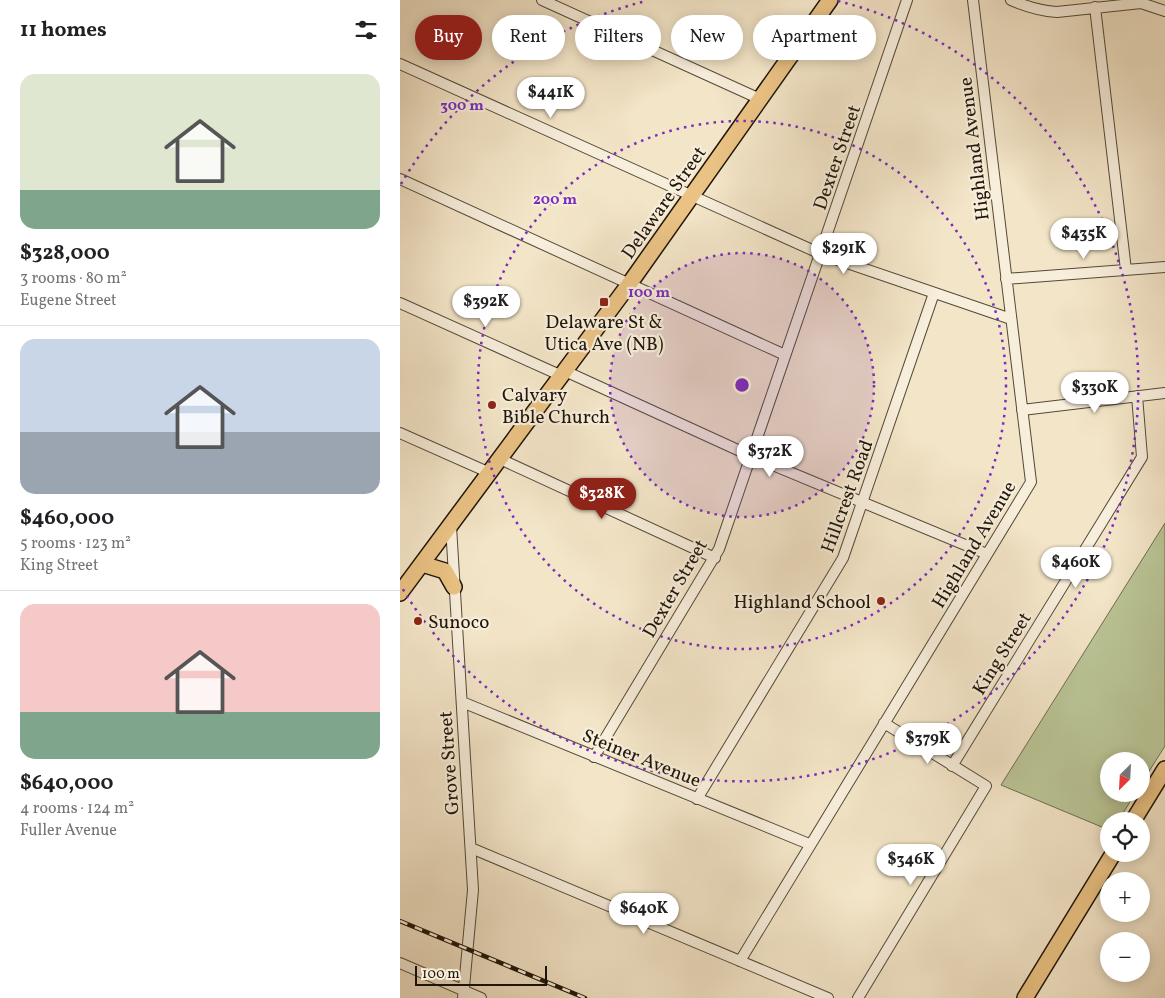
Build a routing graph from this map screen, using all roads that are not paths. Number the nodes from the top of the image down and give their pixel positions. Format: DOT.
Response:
graph roads {
  1 [pos="542,0"];
  2 [pos="828,0"];
  3 [pos="907,0"];
  4 [pos="973,0"];
  5 [pos="1011,0"];
  6 [pos="1127,2"];
  7 [pos="1088,5"];
  8 [pos="1165,11"];
  9 [pos="400,64"];
  10 [pos="760,98"];
  11 [pos="400,179"];
  12 [pos="692,196"];
  13 [pos="821,254"];
  14 [pos="1165,267"];
  15 [pos="1126,270"];
  16 [pos="1006,279"];
  17 [pos="630,283"];
  18 [pos="934,293"];
  19 [pos="400,303"];
  20 [pos="1011,318"];
  21 [pos="785,355"];
  22 [pos="564,373"];
  23 [pos="1165,393"];
  24 [pos="1137,396"];
  25 [pos="1022,410"];
  26 [pos="400,433"];
  27 [pos="751,456"];
  28 [pos="500,459"];
  29 [pos="490,473"];
  30 [pos="864,503"];
  31 [pos="451,526"];
  32 [pos="987,554"];
  33 [pos="715,558"];
  34 [pos="422,564"];
  35 [pos="454,587"];
  36 [pos="400,593"];
  37 [pos="462,702"];
  38 [pos="884,723"];
  39 [pos="594,756"];
  40 [pos="952,766"];
  41 [pos="1165,770"];
  42 [pos="697,799"];
  43 [pos="1139,812"];
  44 [pos="809,844"];
  45 [pos="471,848"];
  46 [pos="1108,862"];
  47 [pos="740,961"];
  48 [pos="400,963"];
  49 [pos="464,994"];
  50 [pos="481,998"];
  51 [pos="828,998"];
  52 [pos="858,998"];
  53 [pos="1025,998"];
  1 -- 10 [label="street"];
  2 -- 10 [label="main road, Delaware Street"];
  3 -- 13 [label="street, Dexter Street"];
  4 -- 16 [label="street, Highland Avenue"];
  5 -- 7 [label="street"];
  6 -- 7 [label="street"];
  6 -- 8 [label="street"];
  7 -- 15 [label="street"];
  9 -- 12 [label="street"];
  10 -- 12 [label="main road, Delaware Street"];
  11 -- 17 [label="street"];
  12 -- 13 [label="street"];
  12 -- 17 [label="main road, Delaware Street"];
  13 -- 18 [label="street"];
  13 -- 21 [label="street, Dexter Street"];
  14 -- 15 [label="street"];
  15 -- 16 [label="street"];
  16 -- 20 [label="street, Highland Avenue"];
  17 -- 21 [label="street"];
  17 -- 22 [label="main road, Delaware Street"];
  18 -- 20 [label="street"];
  18 -- 30 [label="street, Hillcrest Road"];
  19 -- 22 [label="street"];
  20 -- 25 [label="street, Highland Avenue"];
  21 -- 27 [label="street, Dexter Street"];
  22 -- 27 [label="street"];
  22 -- 28 [label="main road, Delaware Street"];
  23 -- 24 [label="street"];
  24 -- 25 [label="street"];
  24 -- 40 [label="street, King Street"];
  25 -- 32 [label="street, Highland Avenue"];
  26 -- 29 [label="street"];
  27 -- 30 [label="street"];
  27 -- 33 [label="street, Dexter Street"];
  28 -- 29 [label="main road, Delaware Street"];
  28 -- 33 [label="street"];
  29 -- 31 [label="main road, Delaware Street"];
  30 -- 32 [label="street"];
  30 -- 42 [label="street, Hillcrest Road"];
  31 -- 34 [label="main road, Delaware Street"];
  31 -- 35 [label="street, Grove Street"];
  32 -- 38 [label="street, Highland Avenue"];
  33 -- 39 [label="street, Dexter Street"];
  34 -- 35 [label="main road"];
  34 -- 36 [label="main road, Delaware Street"];
  35 -- 37 [label="street, Grove Street"];
  37 -- 39 [label="street, Steiner Avenue"];
  37 -- 45 [label="street, Grove Street"];
  38 -- 40 [label="street"];
  38 -- 44 [label="street, Highland Avenue"];
  39 -- 42 [label="street, Steiner Avenue"];
  40 -- 52 [label="street"];
  41 -- 43 [label="main road"];
  42 -- 44 [label="street, Steiner Avenue"];
  44 -- 47 [label="street, Highland Avenue"];
  45 -- 47 [label="street"];
  45 -- 49 [label="street, Grove Street"];
  46 -- 53 [label="main road"];
  47 -- 51 [label="street"];
  48 -- 49 [label="street"];
  49 -- 50 [label="street"];
}
